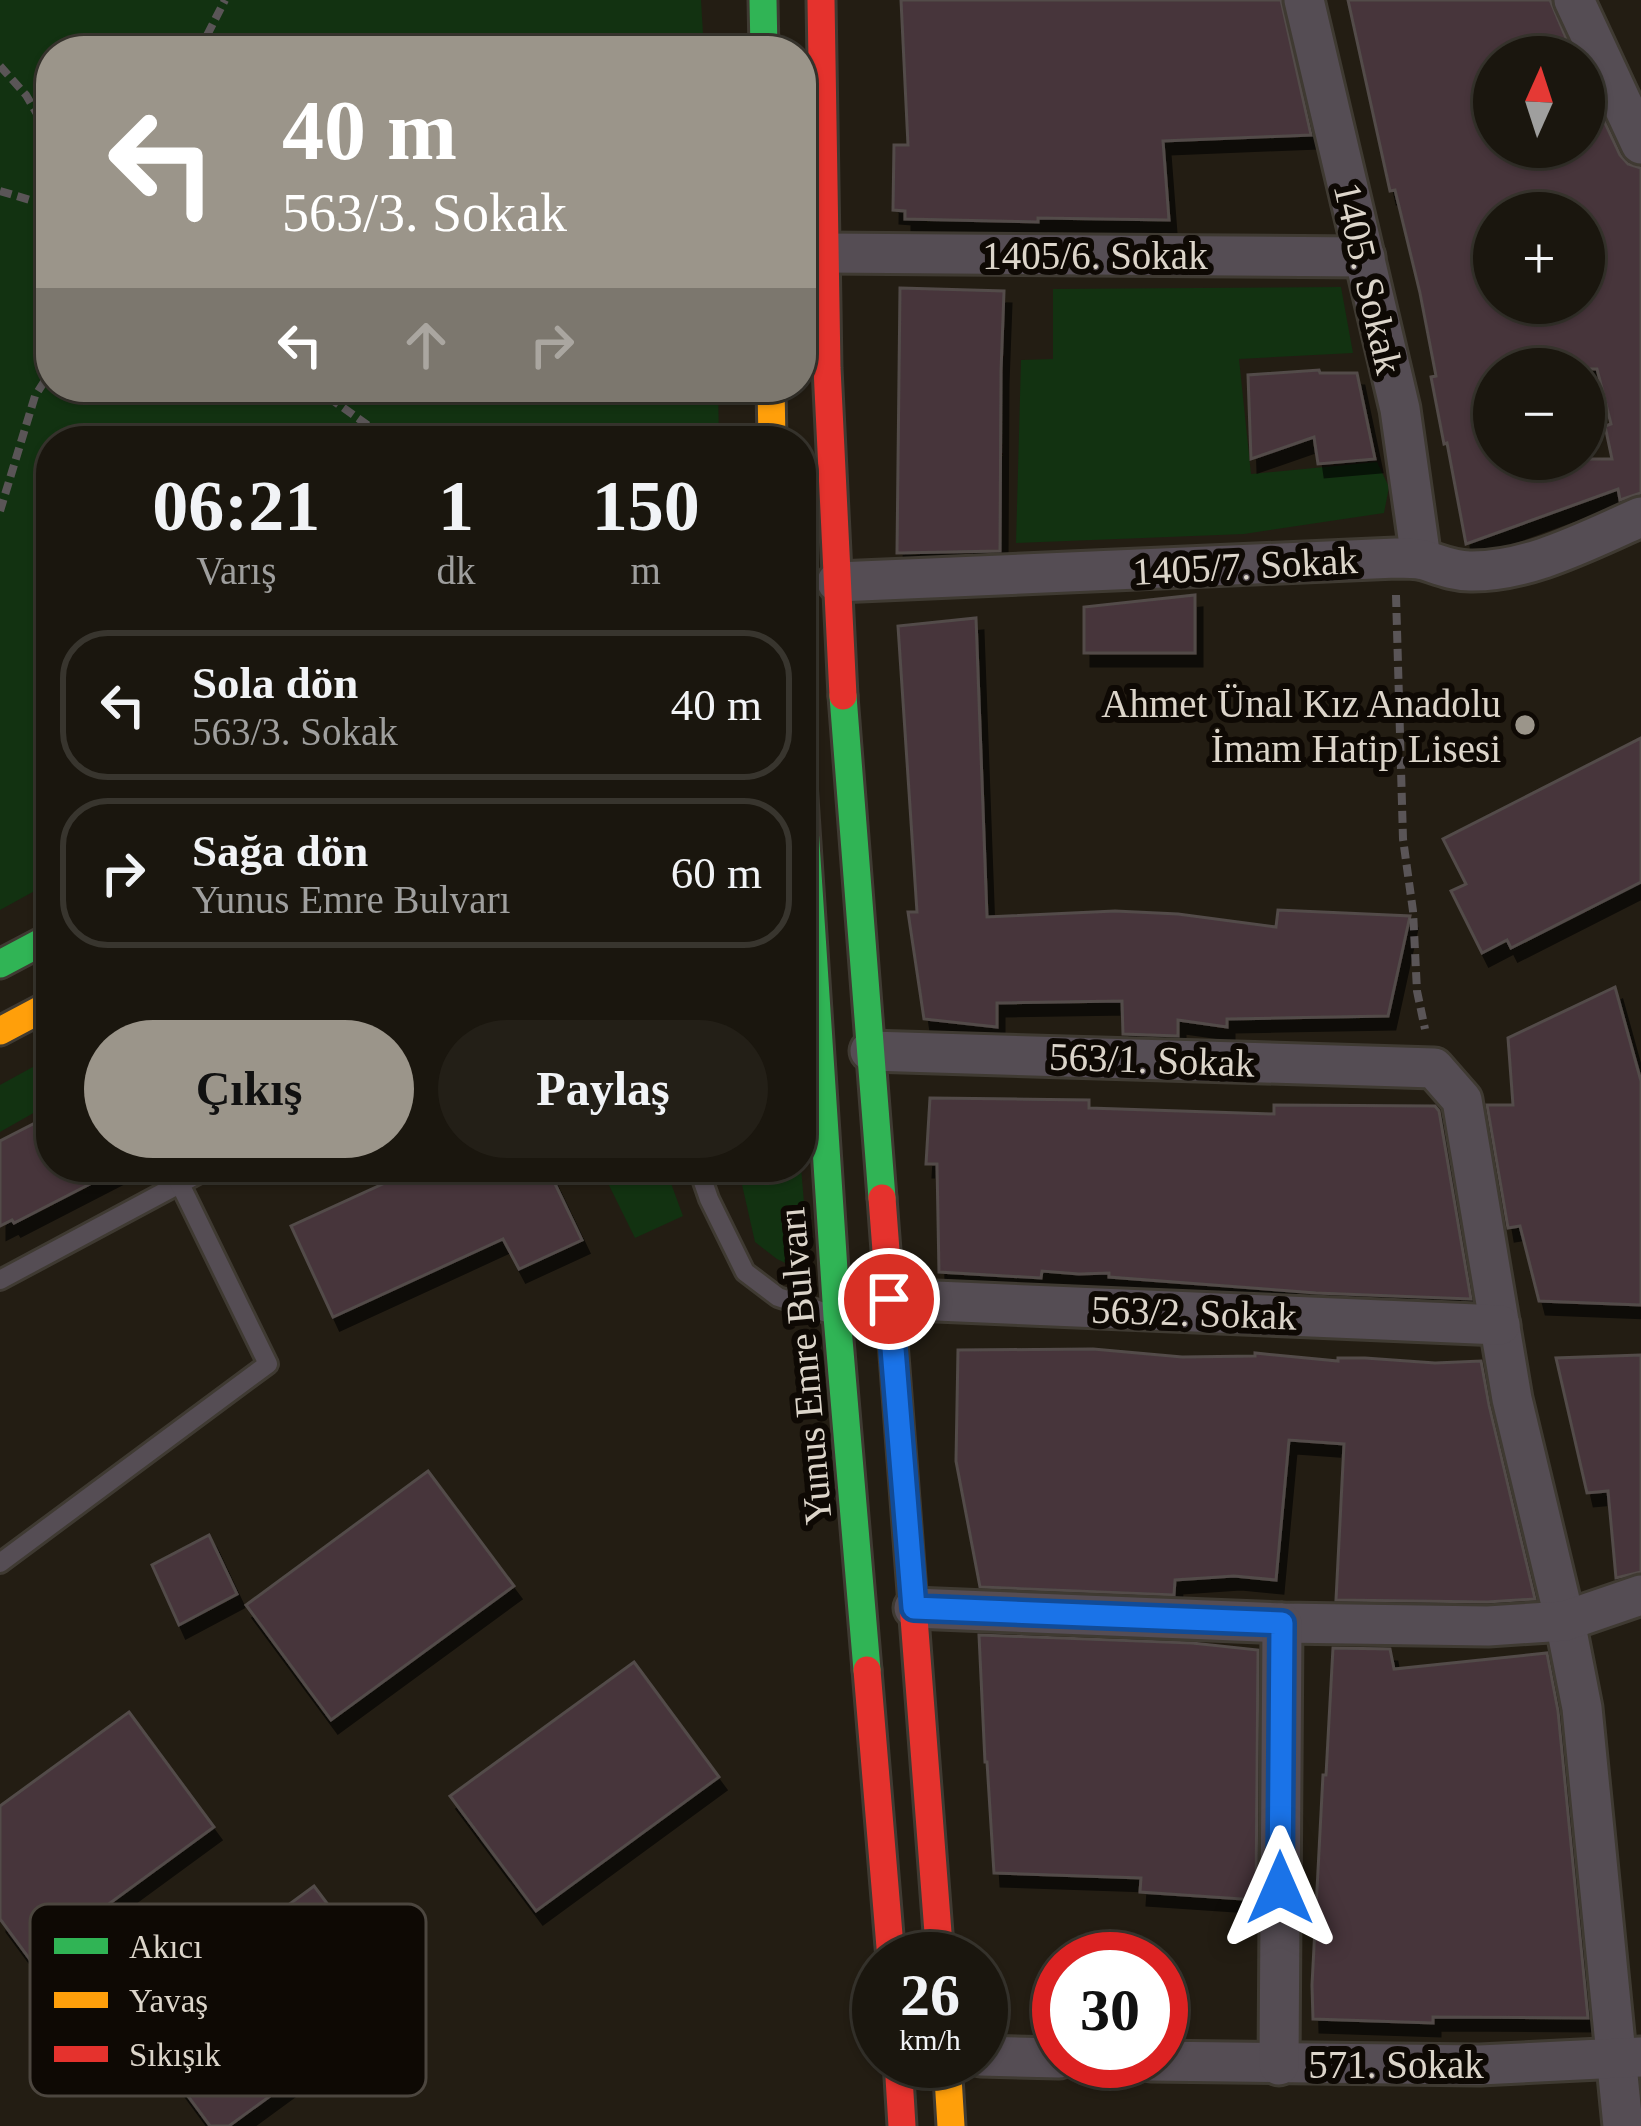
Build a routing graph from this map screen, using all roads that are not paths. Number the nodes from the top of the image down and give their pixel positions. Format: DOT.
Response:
graph roads {
  1 [pos="763,0"];
  2 [pos="821,0"];
  3 [pos="1304,0"];
  4 [pos="1574,0"];
  5 [pos="764,36"];
  6 [pos="1641,144"];
  7 [pos="825,253"];
  8 [pos="1365,256"];
  9 [pos="1641,517"];
  10 [pos="1408,558"];
  11 [pos="822,590"];
  12 [pos="36,945"];
  13 [pos="0,964"];
  14 [pos="816,996"];
  15 [pos="36,1012"];
  16 [pos="0,1031"];
  17 [pos="870,1051"];
  18 [pos="703,1182"];
  19 [pos="179,1183"];
  20 [pos="0,1280"];
  21 [pos="889,1299"];
  22 [pos="837,1316"];
  23 [pos="1500,1325"];
  24 [pos="0,1563"];
  25 [pos="1641,1595"];
  26 [pos="914,1608"];
  27 [pos="1565,1622"];
  28 [pos="1282,1623"];
  29 [pos="934,1864"];
  30 [pos="886,1868"];
  31 [pos="890,1932"];
  32 [pos="938,1932"];
  33 [pos="1628,2059"];
  34 [pos="1188,2062"];
  35 [pos="1279,2065"];
  36 [pos="900,2088"];
  37 [pos="949,2088"];
  38 [pos="902,2126"];
  39 [pos="952,2126"];
  40 [pos="1623,2126"];
  1 -- 5 [label="main road"];
  2 -- 7 [label="main road"];
  3 -- 8 [label="street, 1405. Sokak"];
  4 -- 6 [label="street"];
  7 -- 8 [label="street, 1405/6. Sokak"];
  7 -- 11 [label="main road"];
  8 -- 10 [label="street, 1405. Sokak"];
  9 -- 10 [label="street, 1405/7. Sokak"];
  10 -- 11 [label="street, 1405/7. Sokak"];
  11 -- 17 [label="main road"];
  12 -- 13 [label="main road"];
  14 -- 22 [label="main road, Yunus Emre Bulvarı"];
  15 -- 16 [label="main road"];
  17 -- 21 [label="main road"];
  17 -- 23 [label="street, 563/1. Sokak"];
  18 -- 22 [label="lane"];
  19 -- 20 [label="lane"];
  19 -- 24 [label="lane"];
  21 -- 23 [label="street, 563/2. Sokak"];
  21 -- 26 [label="main road"];
  22 -- 30 [label="main road, Yunus Emre Bulvarı"];
  23 -- 27 [label="street"];
  25 -- 27 [label="street"];
  26 -- 28 [label="street"];
  26 -- 29 [label="main road"];
  27 -- 28 [label="street"];
  27 -- 33 [label="street"];
  28 -- 35 [label="street"];
  29 -- 30 [label="main road"];
  29 -- 32 [label="main road"];
  30 -- 31 [label="main road, Yunus Emre Bulvarı"];
  33 -- 35 [label="street, 571. Sokak"];
  33 -- 40 [label="street"];
  34 -- 35 [label="street, 571. Sokak"];
  36 -- 38 [label="main road"];
  37 -- 39 [label="main road"];
}
